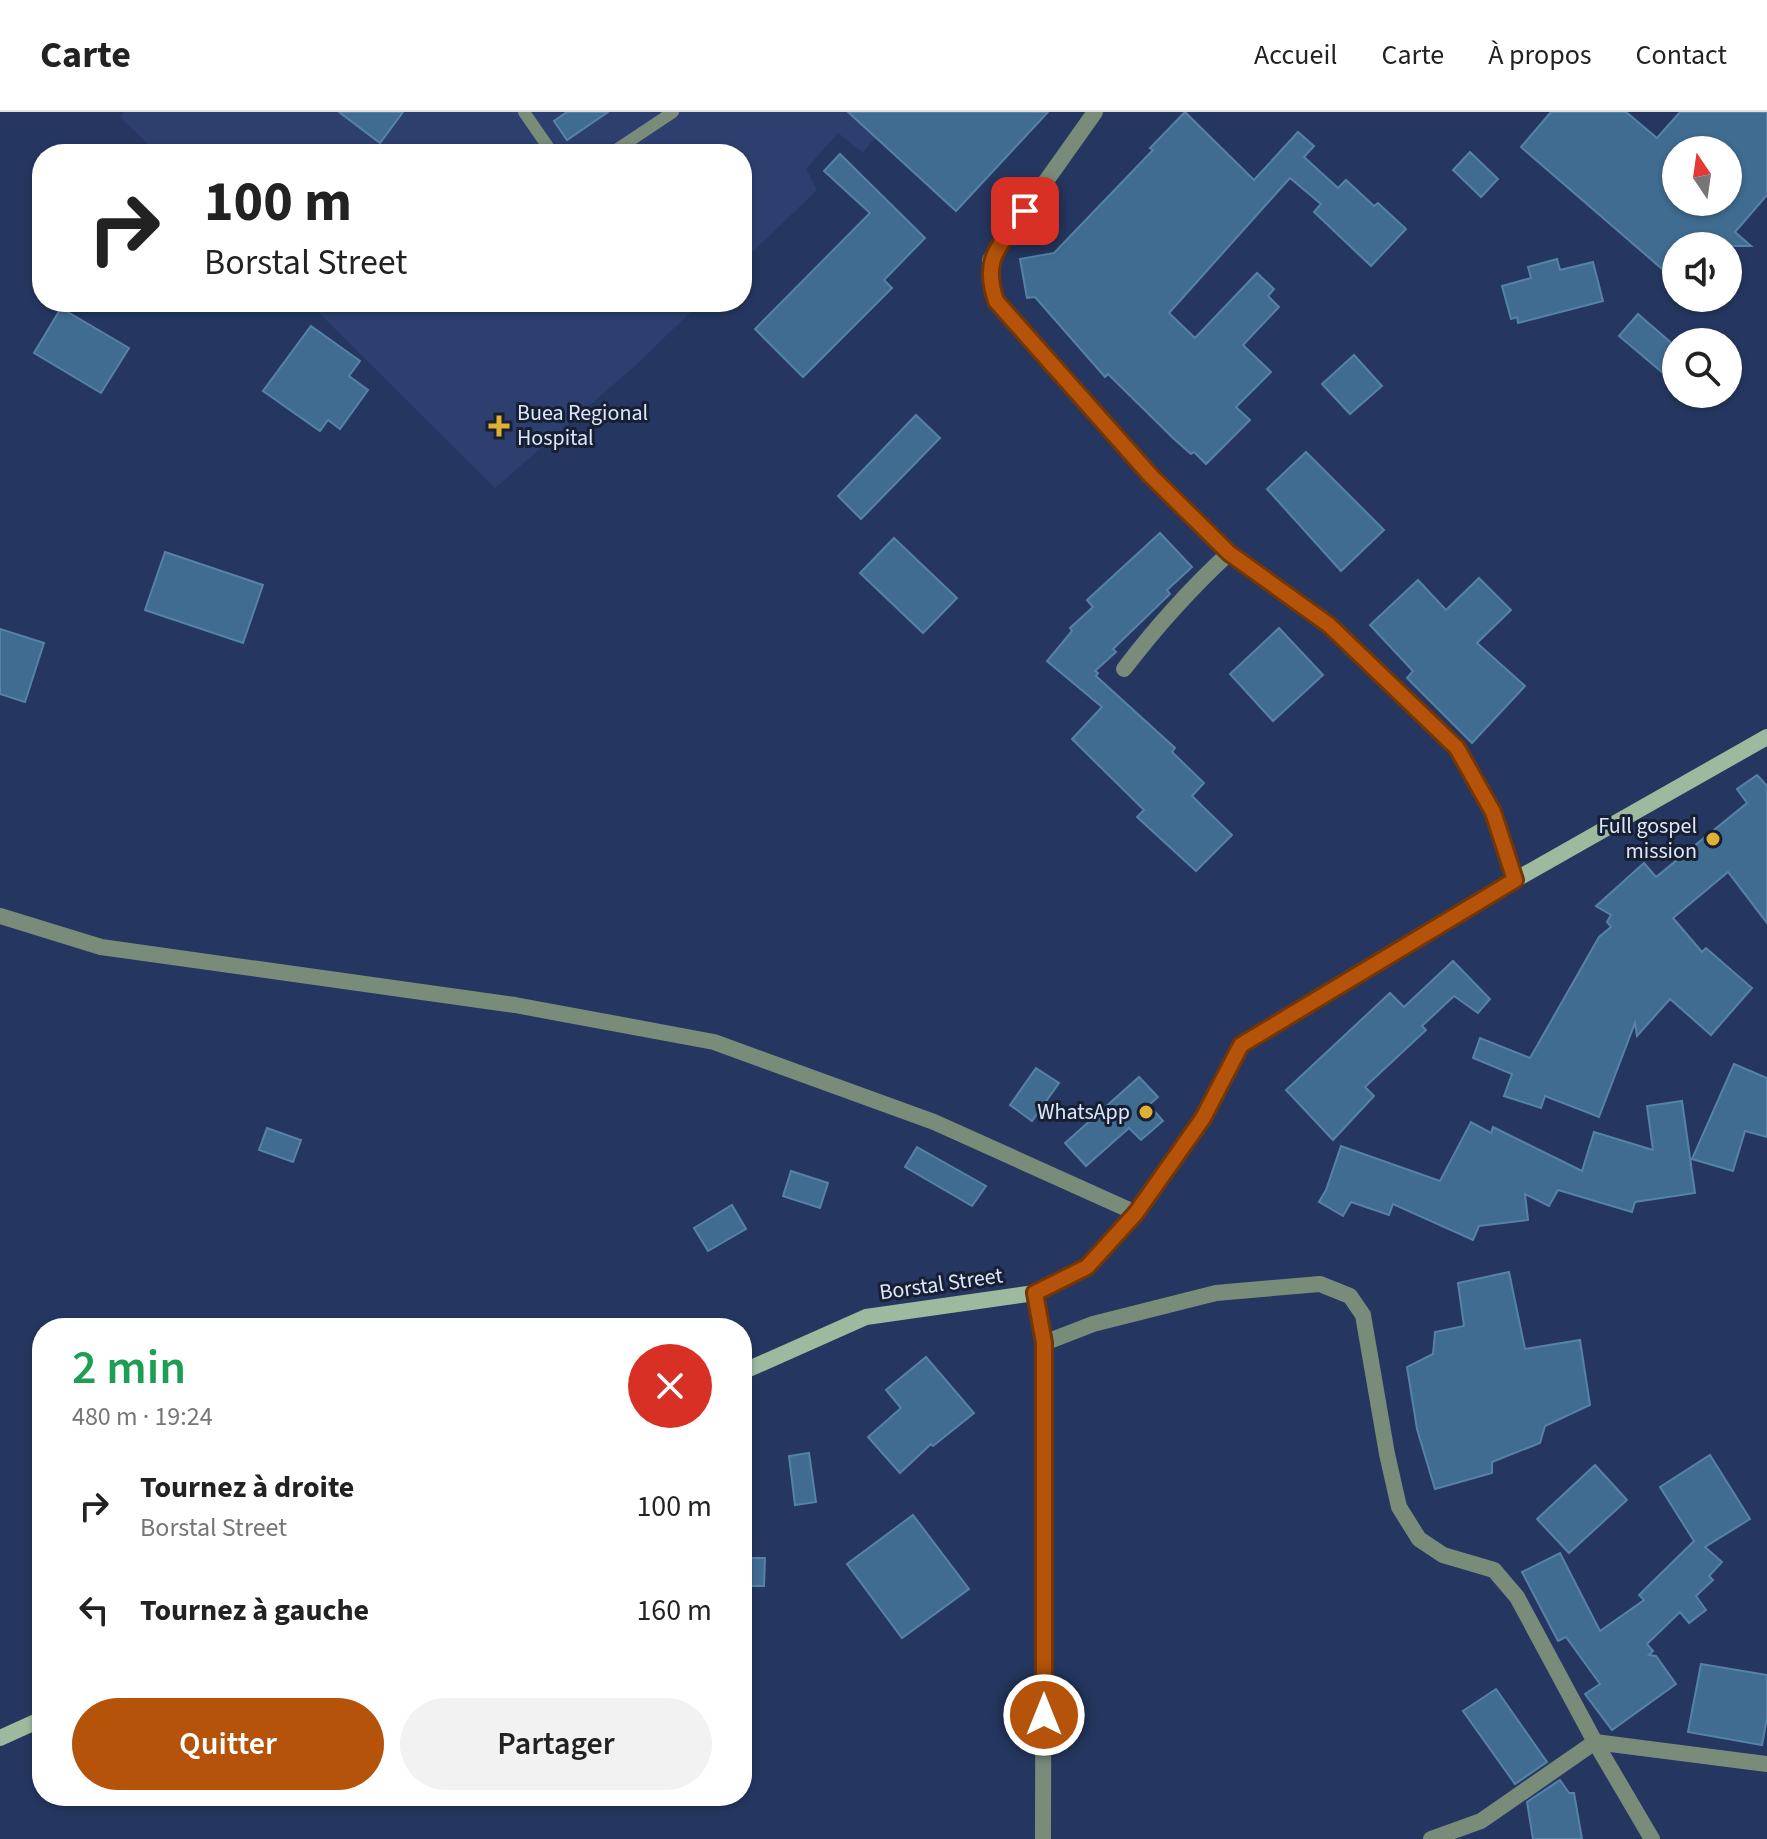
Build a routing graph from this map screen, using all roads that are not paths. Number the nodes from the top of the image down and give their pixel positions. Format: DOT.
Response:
graph roads {
  1 [pos="524,112"];
  2 [pos="673,112"];
  3 [pos="1095,112"];
  4 [pos="546,144"];
  5 [pos="625,144"];
  6 [pos="1229,553"];
  7 [pos="1124,669"];
  8 [pos="1767,737"];
  9 [pos="1515,880"];
  10 [pos="0,916"];
  11 [pos="1136,1213"];
  12 [pos="1035,1293"];
  13 [pos="1044,1343"];
  14 [pos="752,1368"];
  15 [pos="32,1724"];
  16 [pos="0,1738"];
  17 [pos="1595,1742"];
  18 [pos="1767,1764"];
  19 [pos="1043,1839"];
  20 [pos="1431,1839"];
  21 [pos="1652,1839"];
  1 -- 4 [label="lane"];
  2 -- 5 [label="lane"];
  3 -- 6 [label="street"];
  6 -- 7 [label="street"];
  6 -- 9 [label="street"];
  8 -- 9 [label="street, Borstal Street"];
  9 -- 11 [label="street, Borstal Street"];
  10 -- 11 [label="street"];
  11 -- 12 [label="street, Borstal Street"];
  12 -- 13 [label="street"];
  12 -- 14 [label="street, Borstal Street"];
  13 -- 17 [label="street"];
  13 -- 19 [label="street"];
  15 -- 16 [label="street"];
  17 -- 18 [label="street"];
  17 -- 20 [label="street"];
  17 -- 21 [label="street"];
}
